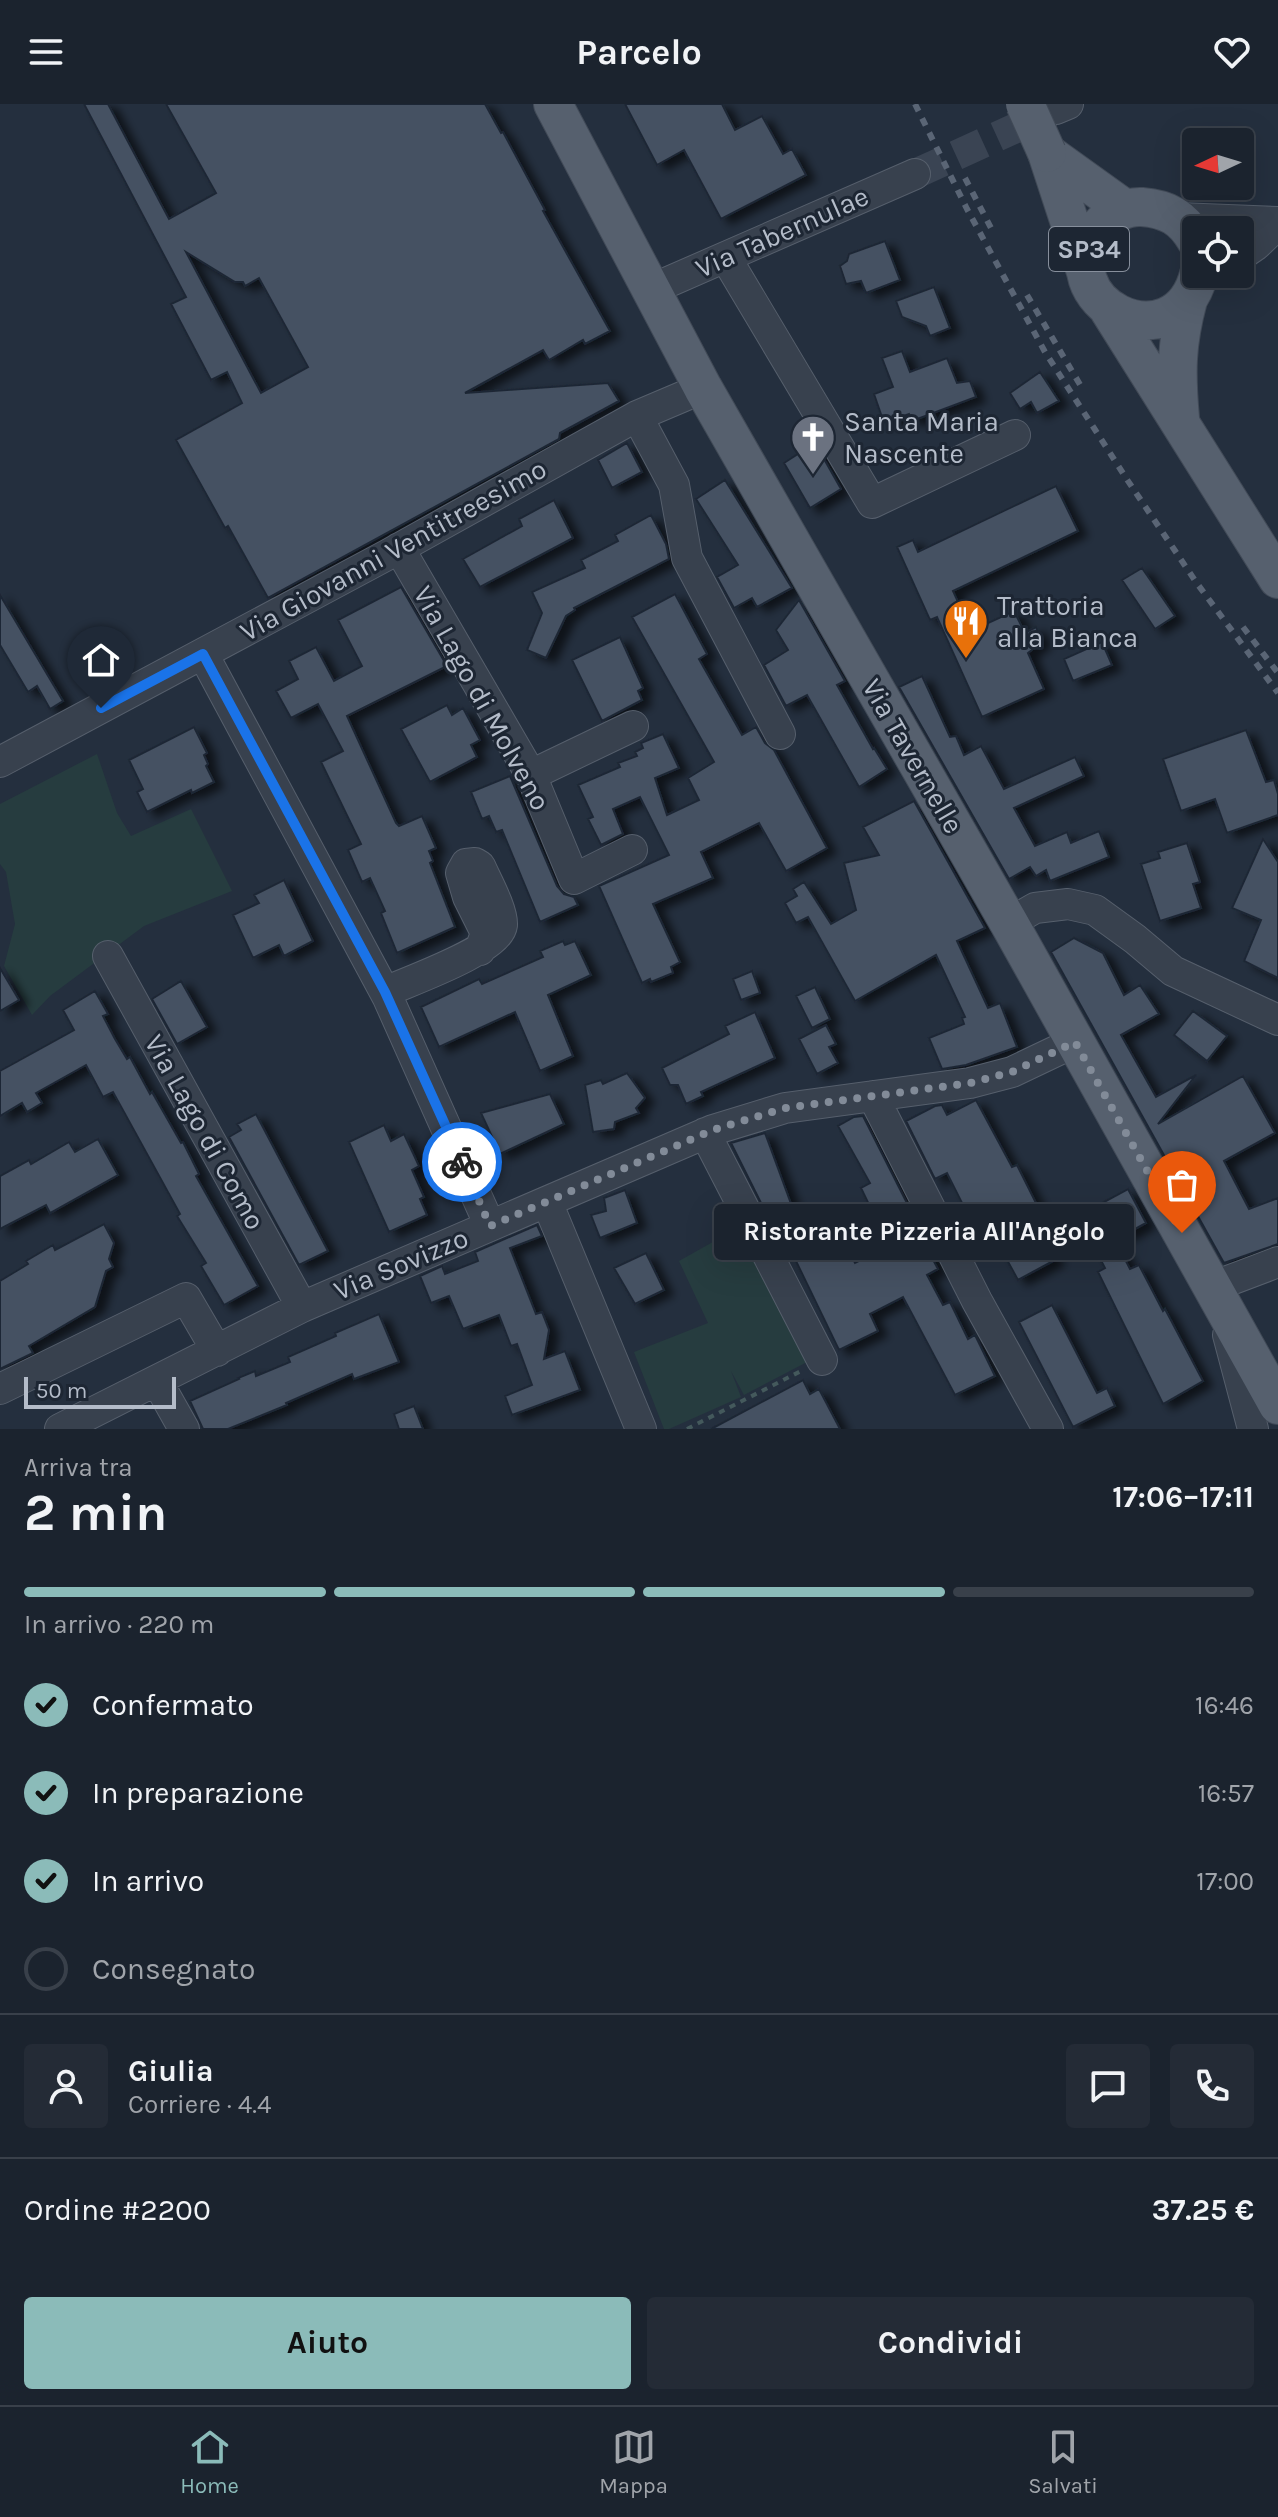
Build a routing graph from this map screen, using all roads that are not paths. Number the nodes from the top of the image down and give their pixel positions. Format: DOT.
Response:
graph roads {
  1 [pos="553,104"];
  2 [pos="1050,106"];
  3 [pos="1047,153"];
  4 [pos="915,174"];
  5 [pos="1125,209"];
  6 [pos="1278,223"];
  7 [pos="1254,225"];
  8 [pos="1182,226"];
  9 [pos="1254,246"];
  10 [pos="726,258"];
  11 [pos="1087,275"];
  12 [pos="1195,288"];
  13 [pos="1197,288"];
  14 [pos="650,290"];
  15 [pos="1109,310"];
  16 [pos="703,388"];
  17 [pos="637,416"];
  18 [pos="1180,421"];
  19 [pos="1015,435"];
  20 [pos="399,548"];
  21 [pos="1278,579"];
  22 [pos="203,654"];
  23 [pos="633,726"];
  24 [pos="780,734"];
  25 [pos="0,762"];
  26 [pos="531,775"];
  27 [pos="632,850"];
  28 [pos="1009,923"];
  29 [pos="480,950"];
  30 [pos="108,956"];
  31 [pos="385,992"];
  32 [pos="1278,1020"];
  33 [pos="1075,1042"];
  34 [pos="873,1096"];
  35 [pos="705,1133"];
  36 [pos="547,1202"];
  37 [pos="490,1226"];
  38 [pos="1278,1264"];
  39 [pos="1215,1293"];
  40 [pos="302,1307"];
  41 [pos="217,1351"];
  42 [pos="822,1360"];
  43 [pos="157,1381"];
  44 [pos="0,1389"];
  45 [pos="1278,1405"];
  46 [pos="60,1429"];
  47 [pos="184,1429"];
  48 [pos="641,1429"];
  49 [pos="1048,1429"];
  50 [pos="1253,1429"];
  1 -- 14 [label="main road, Via Tavernelle"];
  2 -- 3 [label="main road, SP34, bridge"];
  3 -- 5 [label="main road, SP34"];
  3 -- 11 [label="main road, SP34"];
  4 -- 10 [label="street, Via Tabernulae"];
  5 -- 8 [label="main road, SP34"];
  5 -- 11 [label="main road, SP34"];
  6 -- 7 [label="street"];
  6 -- 9 [label="street"];
  10 -- 14 [label="street, Via Tabernulae"];
  10 -- 19 [label="street"];
  11 -- 15 [label="main road, SP34"];
  12 -- 15 [label="main road, SP34"];
  13 -- 18 [label="main road, SP34"];
  14 -- 16 [label="main road, Via Tavernelle"];
  15 -- 18 [label="main road, SP34"];
  16 -- 17 [label="street, Via Giovanni Ventitreesimo"];
  16 -- 28 [label="main road, Via Tavernelle"];
  17 -- 20 [label="street, Via Giovanni Ventitreesimo"];
  17 -- 24 [label="street"];
  18 -- 21 [label="main road, SP34"];
  20 -- 22 [label="street, Via Giovanni Ventitreesimo"];
  20 -- 26 [label="street, Via Lago di Molveno"];
  22 -- 25 [label="street, Via Giovanni Ventitreesimo"];
  22 -- 31 [label="street"];
  23 -- 26 [label="street"];
  26 -- 27 [label="street, Via Lago di Molveno"];
  28 -- 32 [label="street"];
  28 -- 33 [label="main road, Via Tavernelle"];
  29 -- 31 [label="street"];
  30 -- 40 [label="street, Via Lago di Como"];
  31 -- 37 [label="street"];
  33 -- 34 [label="street, Via Sovizzo"];
  33 -- 39 [label="main road, Via Tavernelle"];
  34 -- 35 [label="street, Via Sovizzo"];
  34 -- 49 [label="street"];
  35 -- 36 [label="street, Via Sovizzo"];
  35 -- 42 [label="street"];
  36 -- 37 [label="street, Via Sovizzo"];
  36 -- 48 [label="street"];
  37 -- 40 [label="street, Via Sovizzo"];
  38 -- 39 [label="street"];
  39 -- 45 [label="main road, Via Tavernelle"];
  39 -- 50 [label="street"];
  40 -- 41 [label="street, Via Sovizzo"];
  41 -- 43 [label="street, Via Sovizzo"];
  41 -- 44 [label="street"];
  43 -- 46 [label="street, Via Sovizzo"];
  43 -- 47 [label="street"];
}
